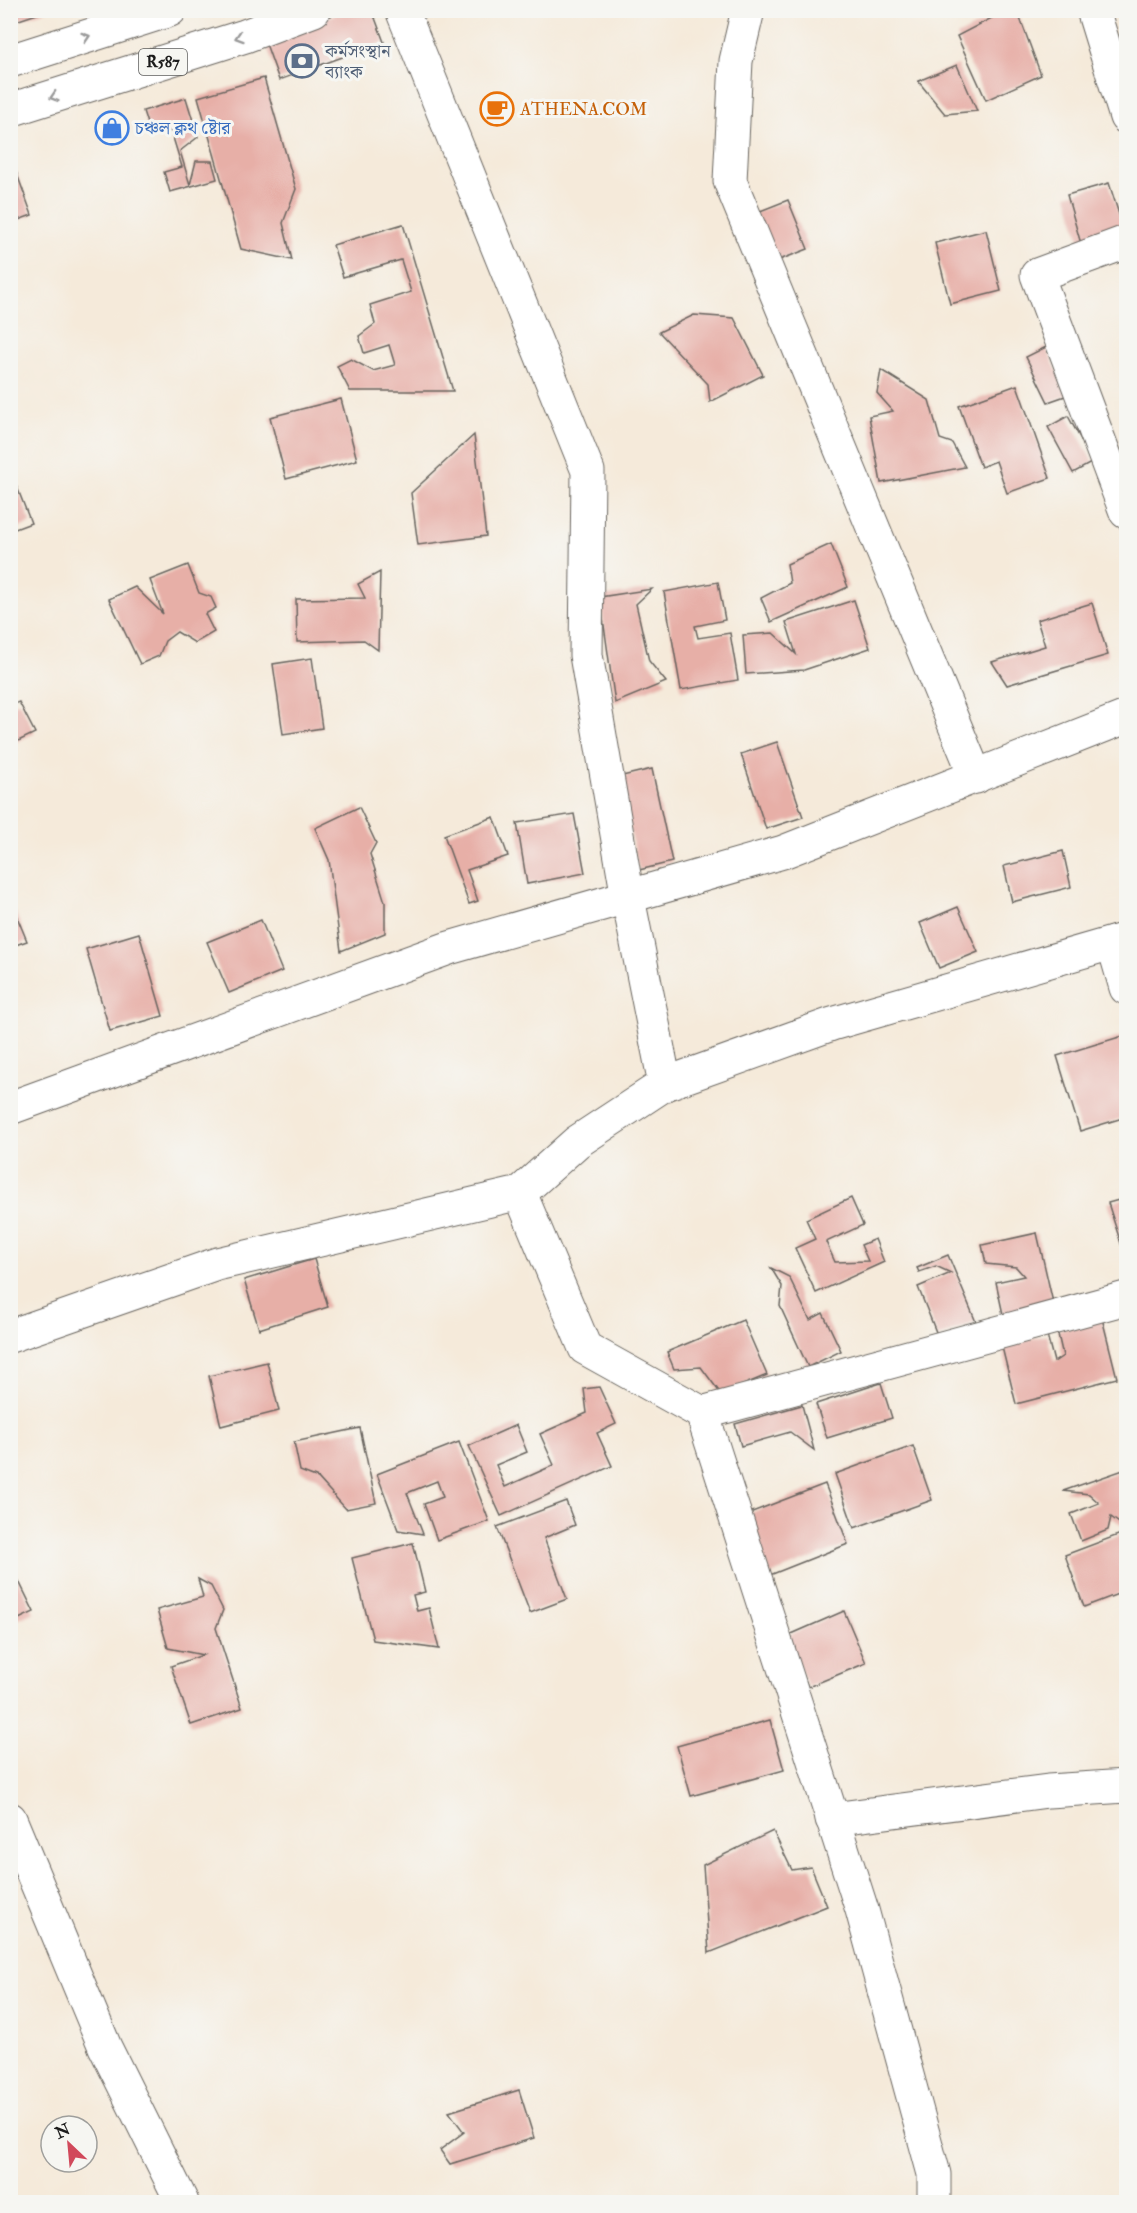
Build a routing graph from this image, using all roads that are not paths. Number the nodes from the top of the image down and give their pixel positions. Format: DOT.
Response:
graph roads {
  1 [pos="170,10"];
  2 [pos="314,10"];
  3 [pos="402,10"];
  4 [pos="748,10"];
  5 [pos="1093,10"];
  6 [pos="10,61"];
  7 [pos="10,110"];
  8 [pos="1126,117"];
  9 [pos="1126,242"];
  10 [pos="1126,512"];
  11 [pos="1126,717"];
  12 [pos="976,777"];
  13 [pos="628,898"];
  14 [pos="1120,941"];
  15 [pos="1126,988"];
  16 [pos="666,1084"];
  17 [pos="10,1108"];
  18 [pos="520,1193"];
  19 [pos="1126,1298"];
  20 [pos="10,1336"];
  21 [pos="702,1413"];
  22 [pos="1126,1786"];
  23 [pos="10,1819"];
  24 [pos="832,1819"];
  25 [pos="182,2202"];
  26 [pos="934,2202"];
  6 -- 1 [label="street, one-way"];
  2 -- 7 [label="street, R587, one-way"];
  3 -- 13 [label="street"];
  4 -- 12 [label="street"];
  5 -- 8 [label="street"];
  9 -- 10 [label="street"];
  11 -- 12 [label="street"];
  12 -- 13 [label="street"];
  13 -- 16 [label="street"];
  13 -- 17 [label="street"];
  14 -- 15 [label="street"];
  14 -- 16 [label="street"];
  16 -- 18 [label="street"];
  18 -- 20 [label="street"];
  18 -- 21 [label="street"];
  19 -- 21 [label="street"];
  21 -- 24 [label="street"];
  22 -- 24 [label="street"];
  23 -- 25 [label="street"];
  24 -- 26 [label="street"];
}
